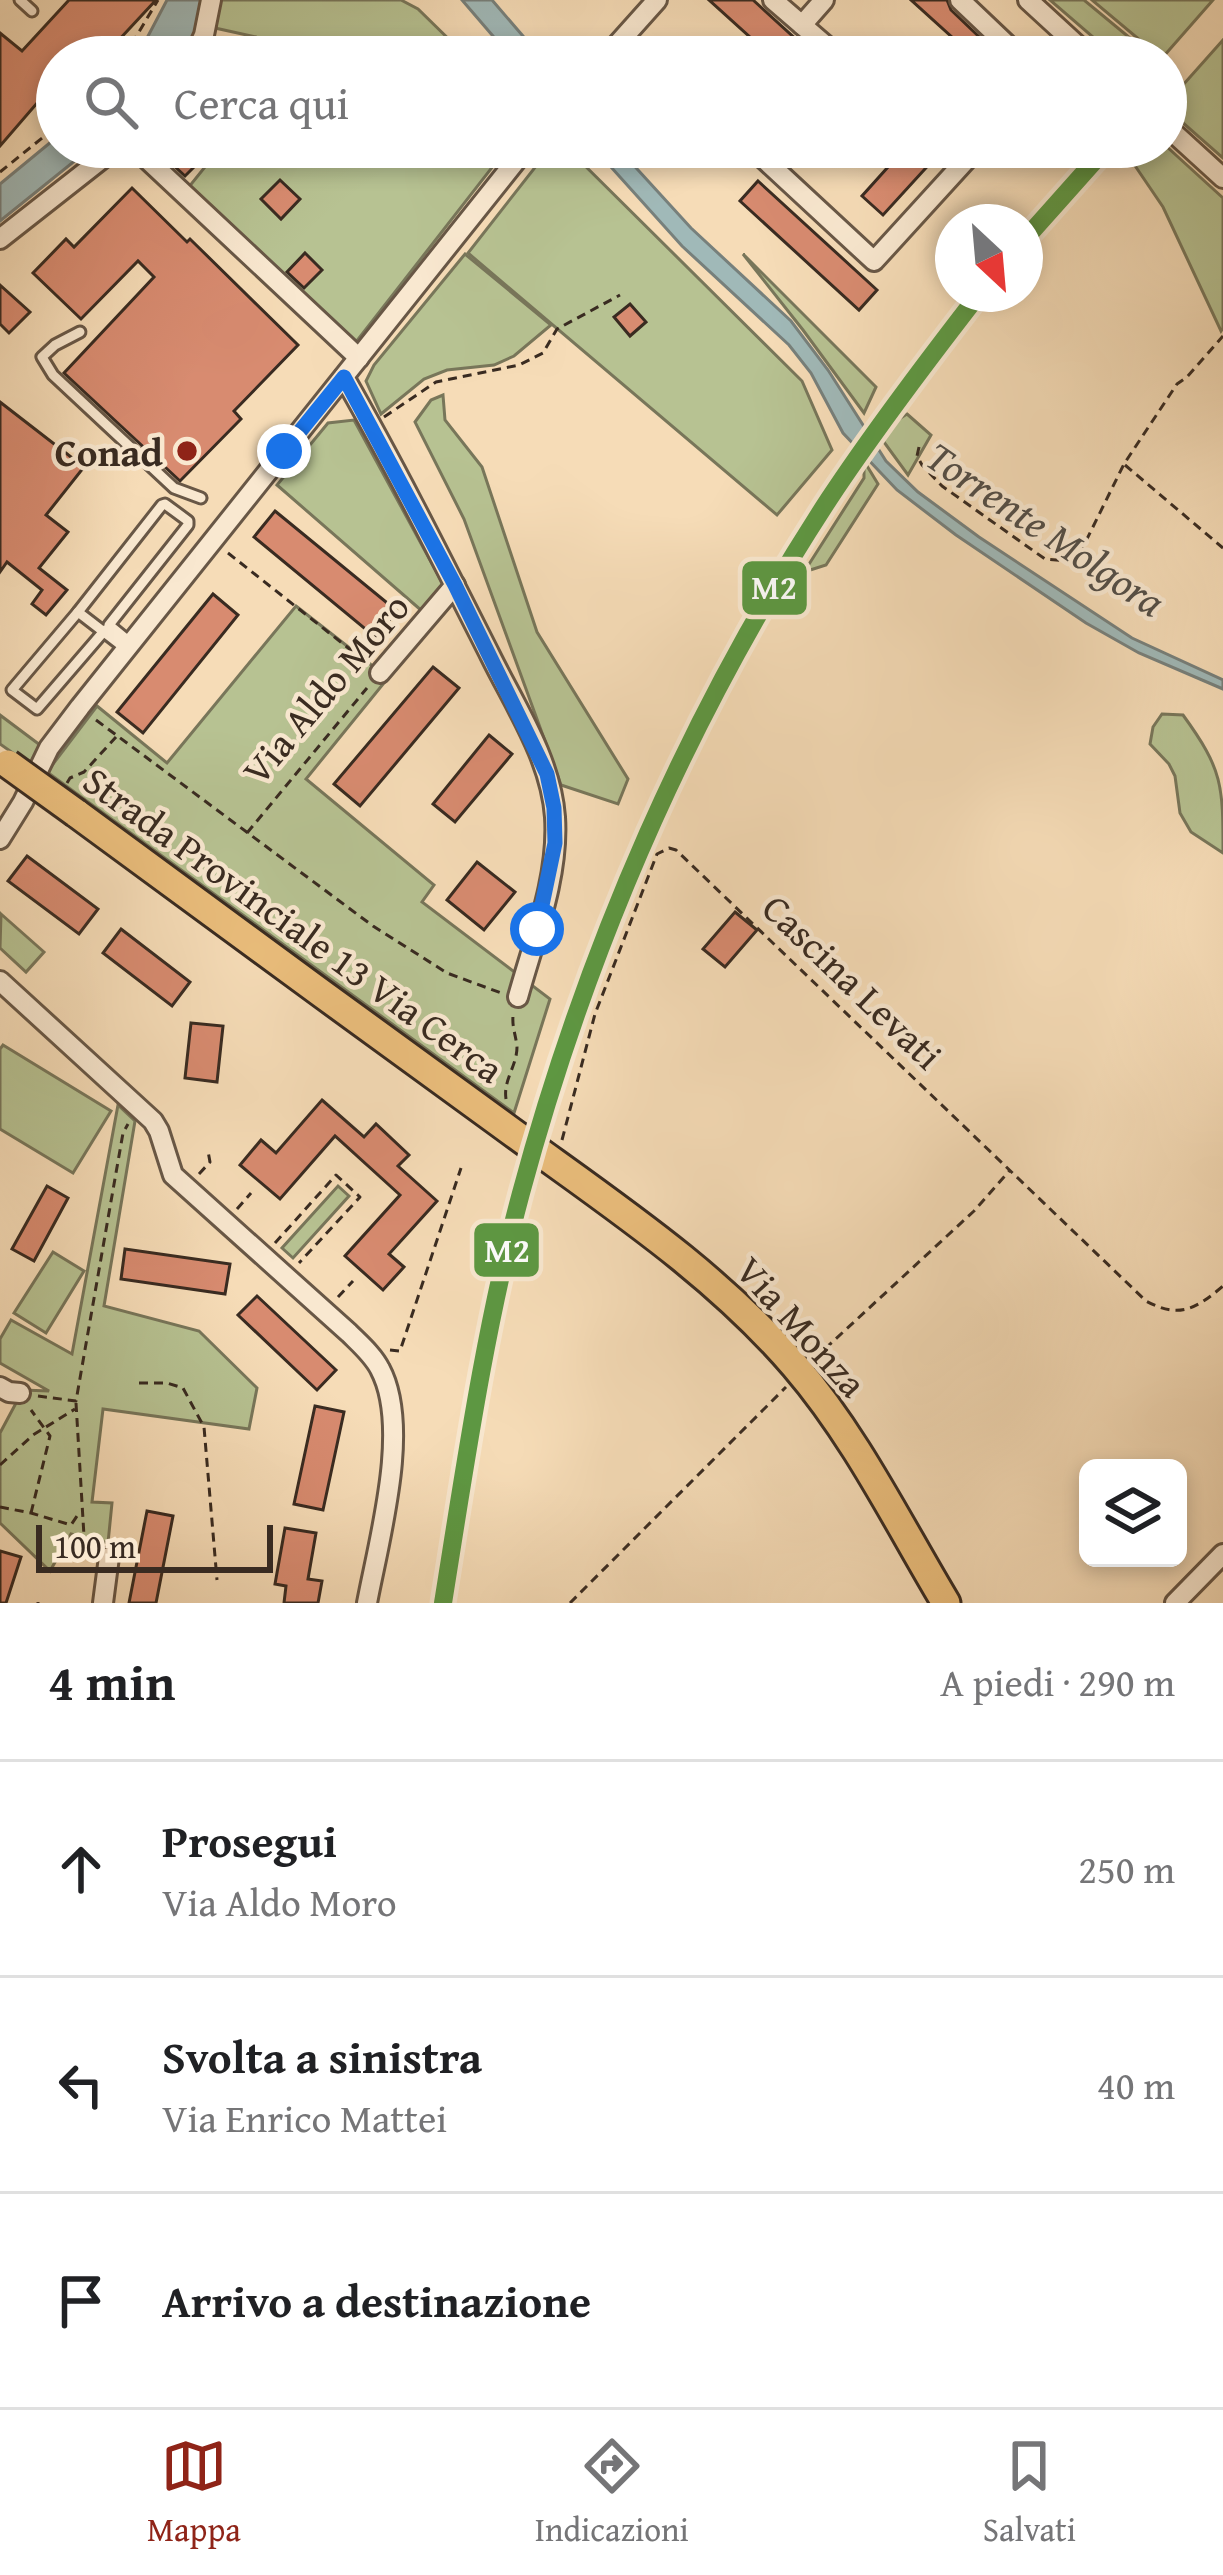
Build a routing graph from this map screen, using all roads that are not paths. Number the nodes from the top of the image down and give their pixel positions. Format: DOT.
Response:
graph roads {
  1 [pos="20,0"];
  2 [pos="211,0"];
  3 [pos="658,0"];
  4 [pos="773,0"];
  5 [pos="824,0"];
  6 [pos="960,0"];
  7 [pos="1028,0"];
  8 [pos="32,11"];
  9 [pos="802,25"];
  10 [pos="204,36"];
  11 [pos="625,36"];
  12 [pos="815,36"];
  13 [pos="998,36"];
  14 [pos="1067,36"];
  15 [pos="1187,146"];
  16 [pos="90,168"];
  17 [pos="156,168"];
  18 [pos="510,168"];
  19 [pos="774,168"];
  20 [pos="958,168"];
  21 [pos="1223,178"];
  22 [pos="0,239"];
  23 [pos="80,332"];
  24 [pos="359,358"];
  25 [pos="344,377"];
  26 [pos="201,497"];
  27 [pos="455,585"];
  28 [pos="78,612"];
  29 [pos="106,629"];
  30 [pos="128,646"];
  31 [pos="380,673"];
  32 [pos="4,761"];
  33 [pos="23,802"];
  34 [pos="0,820"];
  35 [pos="0,839"];
  36 [pos="0,980"];
  37 [pos="518,997"];
  38 [pos="540,1148"];
  39 [pos="0,1387"];
  40 [pos="20,1394"];
  41 [pos="1223,1554"];
  42 [pos="101,1555"];
  43 [pos="104,1603"];
  44 [pos="367,1603"];
  45 [pos="946,1603"];
  46 [pos="1175,1603"];
  1 -- 8 [label="lane"];
  2 -- 10 [label="street"];
  3 -- 11 [label="street"];
  4 -- 9 [label="street"];
  5 -- 9 [label="street"];
  6 -- 13 [label="street"];
  7 -- 14 [label="street"];
  9 -- 12 [label="street"];
  15 -- 21 [label="street"];
  16 -- 22 [label="street"];
  17 -- 24 [label="street"];
  18 -- 24 [label="street"];
  19 -- 20 [label="street"];
  23 -- 26 [label="lane"];
  24 -- 25 [label="street"];
  25 -- 27 [label="street, Via Aldo Moro"];
  25 -- 30 [label="street"];
  27 -- 31 [label="street, Via Aldo Moro"];
  27 -- 37 [label="street, Via Aldo Moro"];
  28 -- 29 [label="lane"];
  28 -- 29 [label="lane"];
  28 -- 29 [label="lane"];
  29 -- 30 [label="lane"];
  30 -- 33 [label="street"];
  32 -- 38 [label="main road, Strada Provinciale 13 Via Cerca, bridge"];
  33 -- 34 [label="street"];
  33 -- 35 [label="street"];
  36 -- 44 [label="street"];
  38 -- 45 [label="main road, Via Monza"];
  39 -- 40 [label="street"];
  41 -- 46 [label="street"];
  42 -- 43 [label="street"];
}
